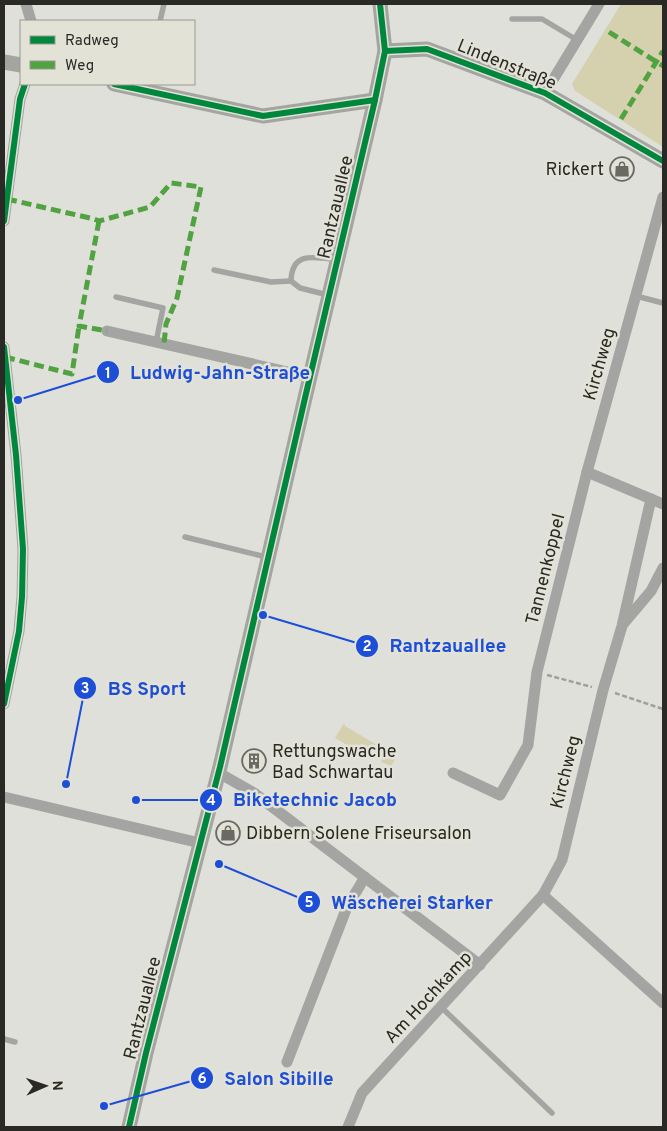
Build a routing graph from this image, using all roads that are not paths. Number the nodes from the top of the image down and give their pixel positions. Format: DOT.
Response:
graph roads {
  1 [pos="26,4"];
  2 [pos="164,4"];
  3 [pos="380,4"];
  4 [pos="598,4"];
  5 [pos="512,18"];
  6 [pos="30,20"];
  7 [pos="160,20"];
  8 [pos="576,40"];
  9 [pos="385,51"];
  10 [pos="4,62"];
  11 [pos="20,65"];
  12 [pos="25,85"];
  13 [pos="135,86"];
  14 [pos="545,93"];
  15 [pos="375,100"];
  16 [pos="663,161"];
  17 [pos="663,198"];
  18 [pos="4,221"];
  19 [pos="337,260"];
  20 [pos="214,270"];
  21 [pos="291,281"];
  22 [pos="329,295"];
  23 [pos="636,296"];
  24 [pos="116,298"];
  25 [pos="663,303"];
  26 [pos="107,331"];
  27 [pos="156,342"];
  28 [pos="4,347"];
  29 [pos="310,376"];
  30 [pos="587,472"];
  31 [pos="651,500"];
  32 [pos="663,504"];
  33 [pos="185,537"];
  34 [pos="268,558"];
  35 [pos="663,568"];
  36 [pos="622,626"];
  37 [pos="9,659"];
  38 [pos="4,704"];
  39 [pos="218,773"];
  40 [pos="453,773"];
  41 [pos="4,797"];
  42 [pos="200,843"];
  43 [pos="365,876"];
  44 [pos="542,895"];
  45 [pos="480,965"];
  46 [pos="663,1003"];
  47 [pos="442,1008"];
  48 [pos="4,1039"];
  49 [pos="15,1042"];
  50 [pos="287,1062"];
  51 [pos="552,1113"];
  52 [pos="129,1127"];
  53 [pos="348,1127"];
  1 -- 6 [label="street"];
  2 -- 7 [label="lane"];
  3 -- 9 [label="main road, Rantzauallee"];
  4 -- 8 [label="street"];
  5 -- 8 [label="lane"];
  8 -- 14 [label="street"];
  9 -- 14 [label="main road, Lindenstraße"];
  9 -- 15 [label="main road, Rantzauallee"];
  10 -- 11 [label="main road"];
  12 -- 18 [label="street"];
  13 -- 15 [label="main road"];
  14 -- 16 [label="main road, Lindenstraße"];
  15 -- 19 [label="main road, Rantzauallee"];
  17 -- 23 [label="street, Kirchweg"];
  19 -- 21 [label="lane"];
  19 -- 22 [label="main road, Rantzauallee"];
  20 -- 21 [label="lane"];
  21 -- 22 [label="lane"];
  22 -- 29 [label="main road, Rantzauallee"];
  23 -- 25 [label="lane"];
  23 -- 30 [label="street, Kirchweg"];
  24 -- 27 [label="lane"];
  26 -- 27 [label="street"];
  27 -- 29 [label="street"];
  28 -- 37 [label="street"];
  29 -- 34 [label="main road, Rantzauallee"];
  30 -- 31 [label="street"];
  30 -- 40 [label="street, Tannenkoppel"];
  31 -- 32 [label="street"];
  31 -- 36 [label="street, Kirchweg"];
  33 -- 34 [label="lane"];
  34 -- 39 [label="main road, Rantzauallee"];
  35 -- 36 [label="street, Kirchweg"];
  36 -- 44 [label="street, Kirchweg"];
  37 -- 38 [label="street"];
  39 -- 42 [label="main road, Rantzauallee"];
  39 -- 43 [label="street"];
  41 -- 42 [label="street"];
  42 -- 52 [label="main road, Rantzauallee"];
  43 -- 45 [label="street"];
  43 -- 50 [label="street"];
  44 -- 45 [label="street, Am Hochkamp"];
  44 -- 46 [label="street"];
  45 -- 47 [label="street, Am Hochkamp"];
  47 -- 51 [label="lane"];
  47 -- 53 [label="street, Am Hochkamp"];
  48 -- 49 [label="lane"];
}
